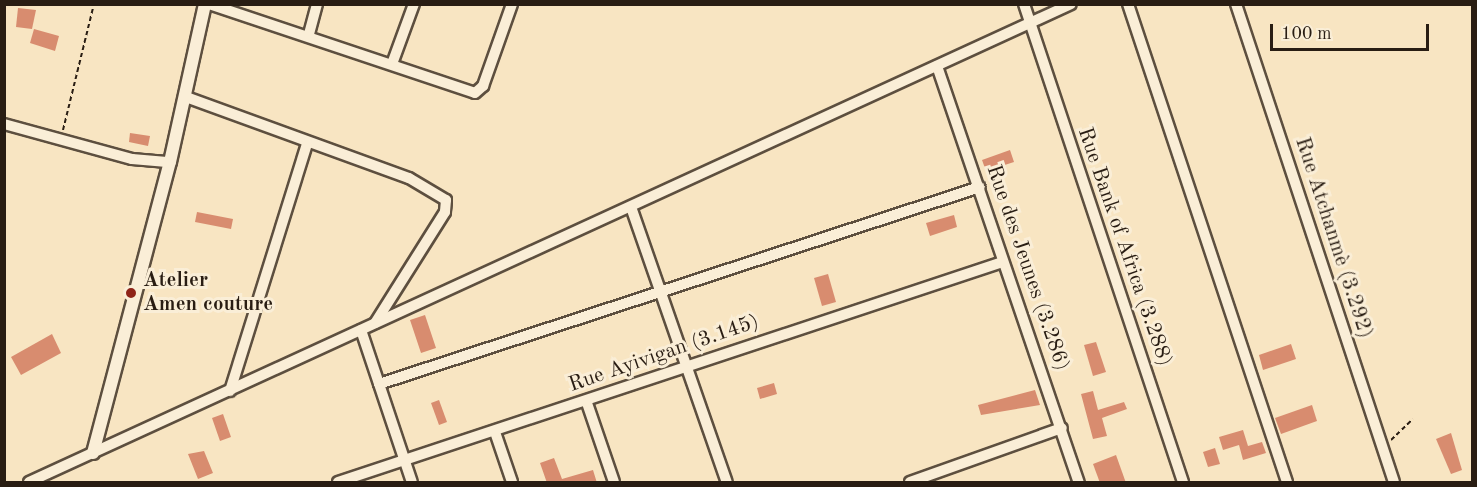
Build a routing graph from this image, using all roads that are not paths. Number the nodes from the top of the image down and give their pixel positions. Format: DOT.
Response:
graph roads {
  1 [pos="207,4"];
  2 [pos="317,4"];
  3 [pos="414,4"];
  4 [pos="512,4"];
  5 [pos="1024,4"];
  6 [pos="1071,4"];
  7 [pos="1128,4"];
  8 [pos="1236,4"];
  9 [pos="1028,23"];
  10 [pos="309,34"];
  11 [pos="392,64"];
  12 [pos="937,66"];
  13 [pos="186,97"];
  14 [pos="4,124"];
  15 [pos="307,144"];
  16 [pos="170,162"];
  17 [pos="980,187"];
  18 [pos="631,207"];
  19 [pos="1003,262"];
  20 [pos="662,292"];
  21 [pos="374,325"];
  22 [pos="361,330"];
  23 [pos="688,366"];
  24 [pos="379,384"];
  25 [pos="230,391"];
  26 [pos="587,403"];
  27 [pos="1062,428"];
  28 [pos="495,432"];
  29 [pos="93,453"];
  30 [pos="405,461"];
  31 [pos="49,478"];
  32 [pos="29,483"];
  33 [pos="338,483"];
  34 [pos="412,483"];
  35 [pos="512,483"];
  36 [pos="614,483"];
  37 [pos="728,483"];
  38 [pos="910,483"];
  39 [pos="1079,483"];
  40 [pos="1183,483"];
  41 [pos="1287,483"];
  42 [pos="1394,483"];
  1 -- 10 [label="street"];
  1 -- 13 [label="street"];
  2 -- 10 [label="street"];
  3 -- 11 [label="street"];
  4 -- 11 [label="street"];
  5 -- 9 [label="street, Rue Bank of Africa (3.288)"];
  6 -- 9 [label="street"];
  7 -- 41 [label="street"];
  8 -- 42 [label="street, Rue Atchanmè (3.292)"];
  9 -- 12 [label="street"];
  9 -- 40 [label="street, Rue Bank of Africa (3.288)"];
  10 -- 11 [label="street"];
  12 -- 17 [label="street, Rue des Jeunes (3.286)"];
  12 -- 18 [label="street"];
  13 -- 15 [label="street"];
  13 -- 16 [label="street"];
  14 -- 16 [label="street"];
  15 -- 21 [label="street"];
  15 -- 25 [label="street"];
  16 -- 29 [label="street"];
  17 -- 19 [label="street, Rue des Jeunes (3.286)"];
  17 -- 20 [label="street"];
  18 -- 20 [label="street"];
  18 -- 21 [label="street"];
  19 -- 23 [label="street, Rue Ayivigan (3.145)"];
  19 -- 27 [label="street, Rue des Jeunes (3.286)"];
  20 -- 23 [label="street"];
  20 -- 24 [label="street"];
  21 -- 22 [label="street"];
  22 -- 24 [label="street"];
  22 -- 25 [label="street"];
  23 -- 26 [label="street, Rue Ayivigan (3.145)"];
  23 -- 37 [label="street"];
  24 -- 30 [label="street"];
  25 -- 29 [label="street"];
  26 -- 28 [label="street, Rue Ayivigan (3.145)"];
  26 -- 36 [label="street"];
  27 -- 38 [label="street"];
  27 -- 39 [label="street, Rue des Jeunes (3.286)"];
  28 -- 30 [label="street, Rue Ayivigan (3.145)"];
  28 -- 35 [label="street"];
  29 -- 31 [label="street"];
  30 -- 33 [label="street, Rue Ayivigan (3.145)"];
  30 -- 34 [label="street"];
  31 -- 32 [label="street"];
}
